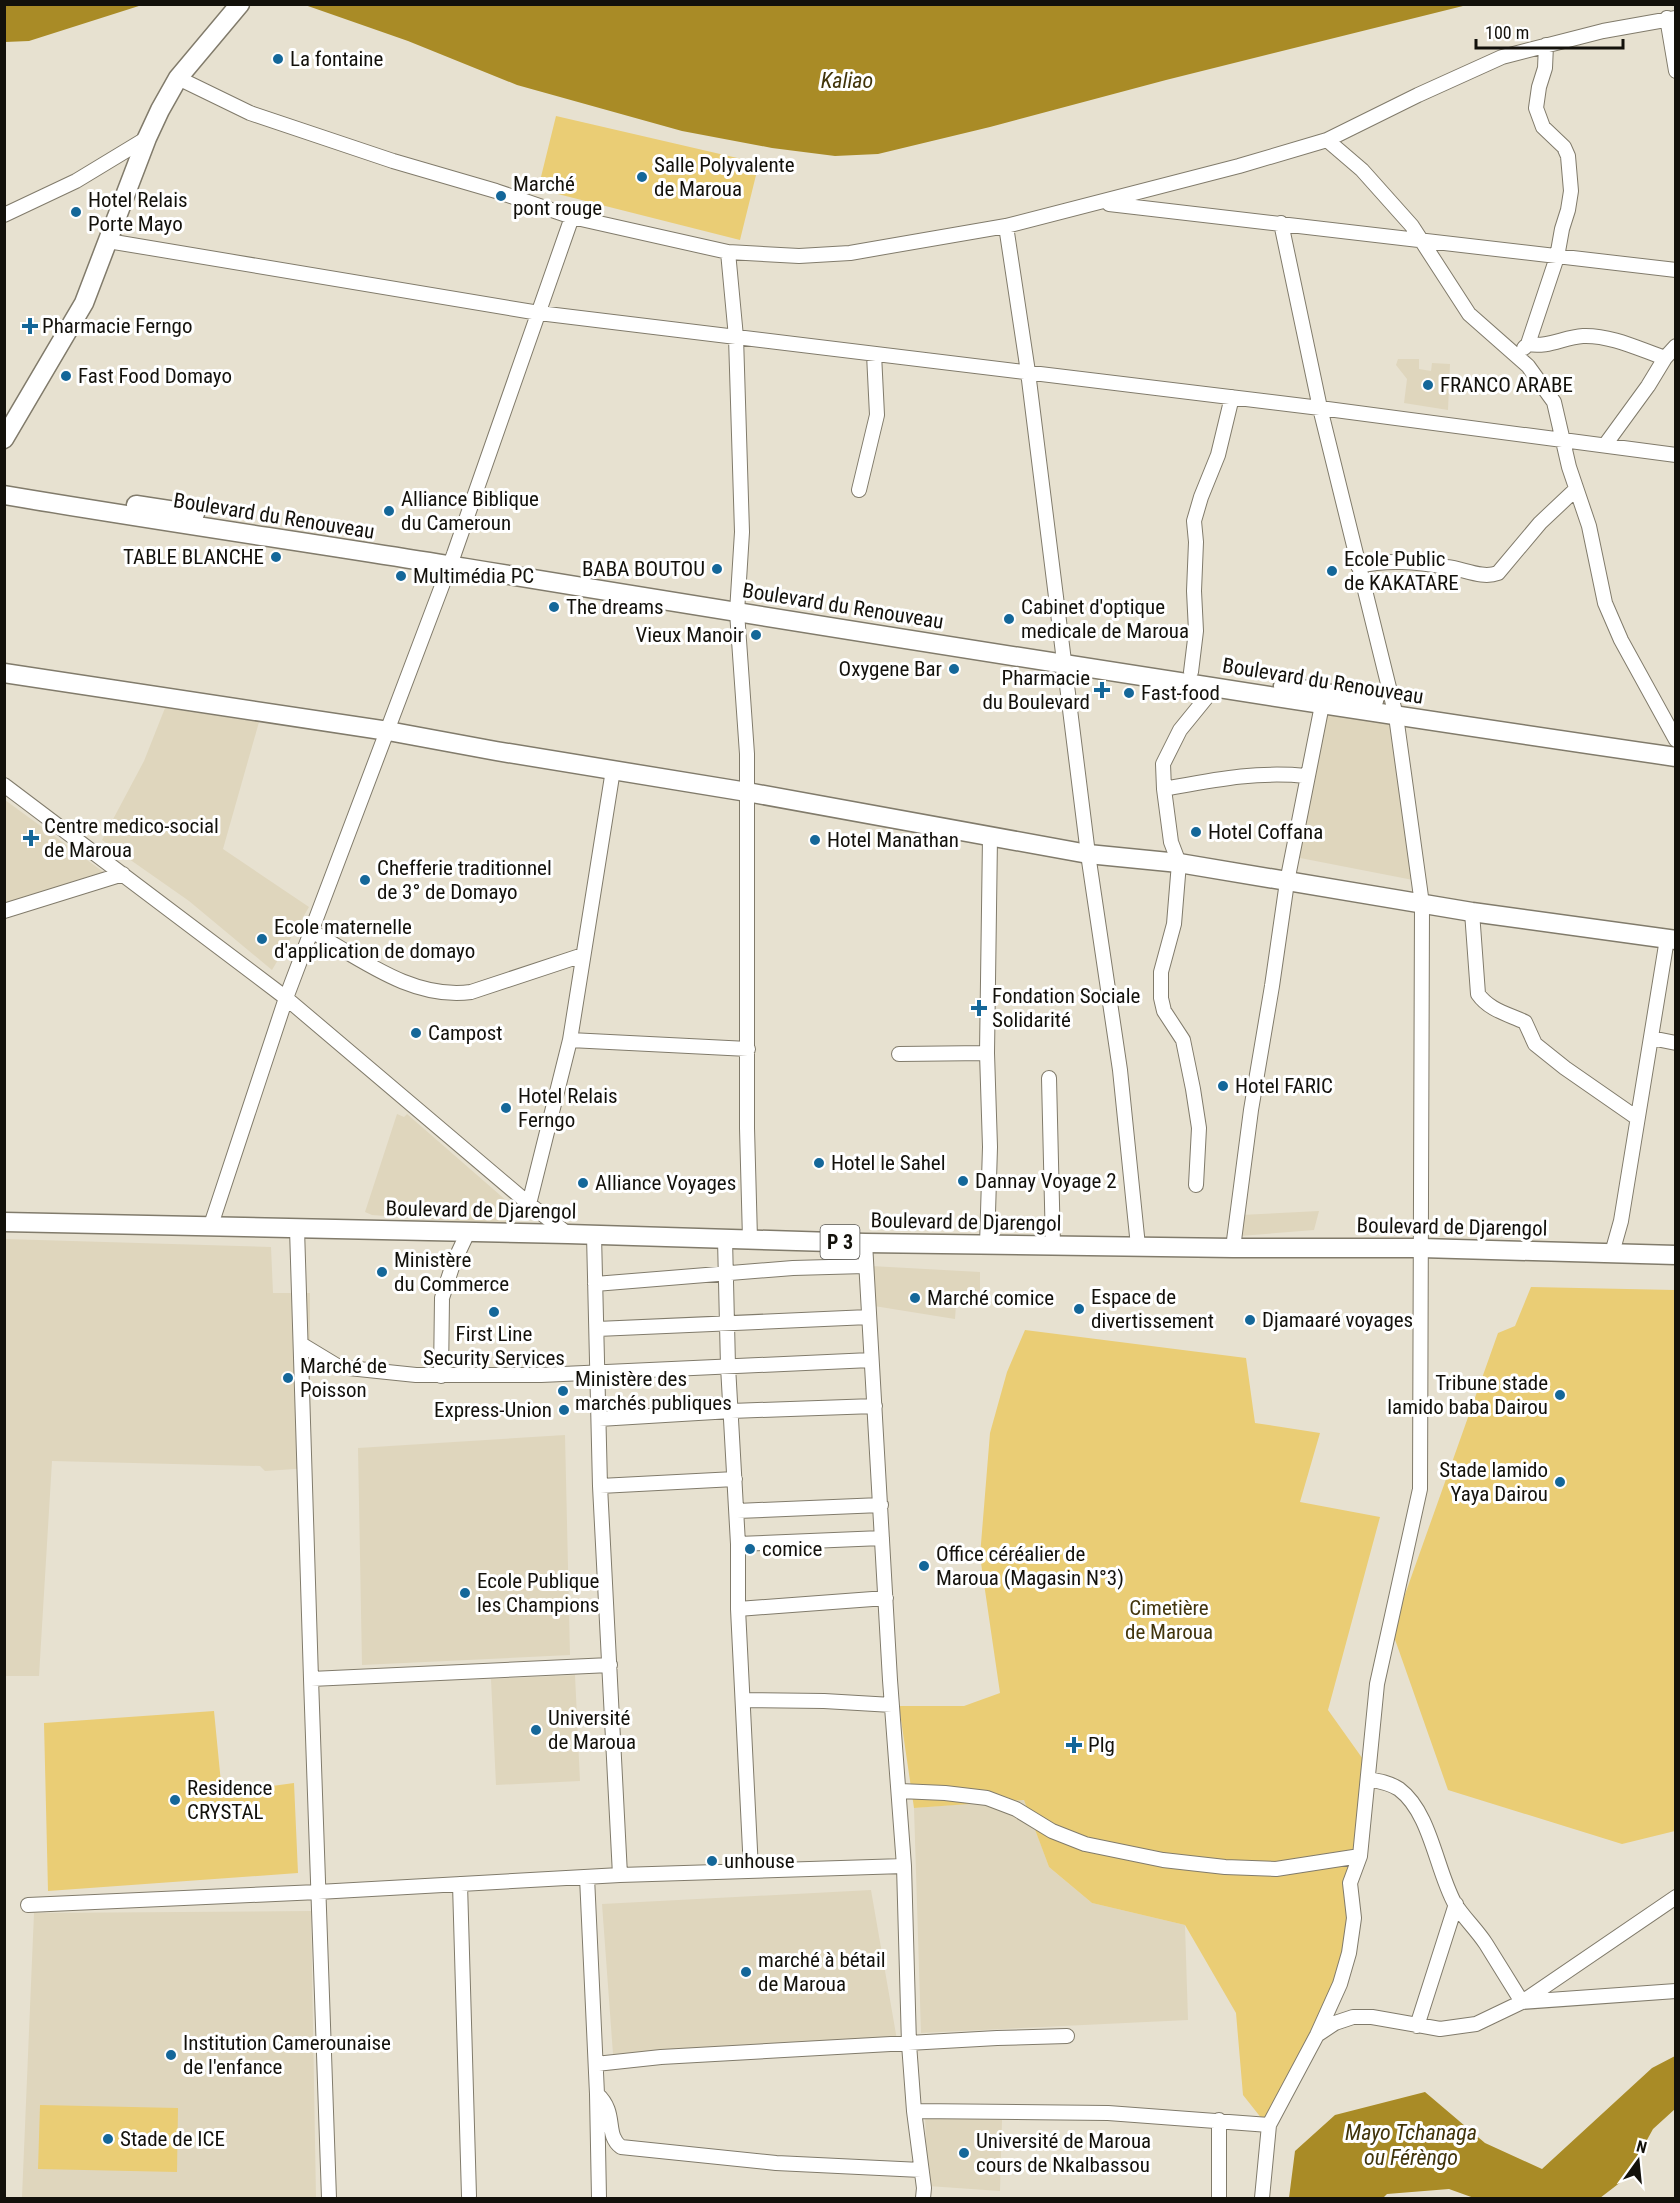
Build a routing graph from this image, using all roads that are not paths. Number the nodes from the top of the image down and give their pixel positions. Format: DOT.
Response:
graph roads {
  1 [pos="240,4"];
  2 [pos="1671,18"];
  3 [pos="1546,45"];
  4 [pos="1676,71"];
  5 [pos="178,78"];
  6 [pos="147,138"];
  7 [pos="1327,140"];
  8 [pos="1095,203"];
  9 [pos="4,215"];
  10 [pos="572,217"];
  11 [pos="1281,223"];
  12 [pos="1006,226"];
  13 [pos="1421,240"];
  14 [pos="108,241"];
  15 [pos="728,252"];
  16 [pos="1557,257"];
  17 [pos="1676,270"];
  18 [pos="539,313"];
  19 [pos="736,337"];
  20 [pos="1528,344"];
  21 [pos="1676,346"];
  22 [pos="874,354"];
  23 [pos="1515,356"];
  24 [pos="1665,358"];
  25 [pos="1028,372"];
  26 [pos="1232,397"];
  27 [pos="1320,408"];
  28 [pos="4,439"];
  29 [pos="1562,440"];
  30 [pos="1605,446"];
  31 [pos="1676,455"];
  32 [pos="4,485"];
  33 [pos="1576,489"];
  34 [pos="859,490"];
  35 [pos="4,495"];
  36 [pos="452,560"];
  37 [pos="1358,566"];
  38 [pos="737,606"];
  39 [pos="1064,658"];
  40 [pos="1191,672"];
  41 [pos="4,673"];
  42 [pos="1215,687"];
  43 [pos="1322,705"];
  44 [pos="1395,710"];
  45 [pos="388,731"];
  46 [pos="1676,740"];
  47 [pos="1676,748"];
  48 [pos="1676,757"];
  49 [pos="613,770"];
  50 [pos="1306,776"];
  51 [pos="4,786"];
  52 [pos="1164,789"];
  53 [pos="747,792"];
  54 [pos="990,837"];
  55 [pos="1088,854"];
  56 [pos="1179,863"];
  57 [pos="123,874"];
  58 [pos="1287,882"];
  59 [pos="1422,904"];
  60 [pos="4,911"];
  61 [pos="1472,912"];
  62 [pos="313,932"];
  63 [pos="1671,940"];
  64 [pos="583,955"];
  65 [pos="286,998"];
  66 [pos="1651,1038"];
  67 [pos="570,1040"];
  68 [pos="1676,1043"];
  69 [pos="748,1049"];
  70 [pos="987,1053"];
  71 [pos="899,1054"];
  72 [pos="1049,1078"];
  73 [pos="1637,1118"];
  74 [pos="1196,1185"];
  75 [pos="529,1204"];
  76 [pos="4,1222"];
  77 [pos="210,1228"];
  78 [pos="297,1229"];
  79 [pos="468,1232"];
  80 [pos="568,1233"];
  81 [pos="594,1235"];
  82 [pos="725,1239"];
  83 [pos="750,1239"];
  84 [pos="865,1243"];
  85 [pos="987,1245"];
  86 [pos="1053,1246"];
  87 [pos="1138,1246"];
  88 [pos="1233,1248"];
  89 [pos="1421,1248"];
  90 [pos="1612,1253"];
  91 [pos="1676,1255"];
  92 [pos="865,1266"];
  93 [pos="725,1275"];
  94 [pos="595,1284"];
  95 [pos="869,1317"];
  96 [pos="727,1323"];
  97 [pos="597,1329"];
  98 [pos="301,1344"];
  99 [pos="871,1360"];
  100 [pos="728,1366"];
  101 [pos="598,1372"];
  102 [pos="441,1376"];
  103 [pos="874,1406"];
  104 [pos="730,1411"];
  105 [pos="599,1419"];
  106 [pos="735,1479"];
  107 [pos="600,1486"];
  108 [pos="880,1505"];
  109 [pos="737,1511"];
  110 [pos="882,1538"];
  111 [pos="738,1544"];
  112 [pos="886,1598"];
  113 [pos="738,1609"];
  114 [pos="610,1665"];
  115 [pos="310,1679"];
  116 [pos="743,1701"];
  117 [pos="892,1705"];
  118 [pos="1368,1779"];
  119 [pos="900,1791"];
  120 [pos="1360,1856"];
  121 [pos="904,1866"];
  122 [pos="750,1870"];
  123 [pos="620,1875"];
  124 [pos="587,1877"];
  125 [pos="460,1884"];
  126 [pos="318,1892"];
  127 [pos="1676,1897"];
  128 [pos="1455,1904"];
  129 [pos="28,1905"];
  130 [pos="1676,1991"];
  131 [pos="1522,2002"];
  132 [pos="1417,2026"];
  133 [pos="1317,2035"];
  134 [pos="1067,2036"];
  135 [pos="909,2044"];
  136 [pos="596,2064"];
  137 [pos="597,2094"];
  138 [pos="914,2112"];
  139 [pos="1219,2120"];
  140 [pos="1269,2126"];
  141 [pos="921,2170"];
  142 [pos="469,2196"];
  143 [pos="329,2199"];
  144 [pos="599,2199"];
  145 [pos="923,2199"];
  146 [pos="1219,2199"];
  147 [pos="1262,2199"];
  1 -- 5 [label="main road"];
  2 -- 3 [label="street"];
  2 -- 4 [label="street"];
  3 -- 7 [label="street"];
  3 -- 16 [label="street"];
  5 -- 6 [label="main road"];
  5 -- 10 [label="street"];
  6 -- 9 [label="street"];
  6 -- 14 [label="main road"];
  7 -- 8 [label="street"];
  7 -- 13 [label="street"];
  8 -- 11 [label="street"];
  8 -- 12 [label="street"];
  10 -- 15 [label="street"];
  10 -- 18 [label="street"];
  11 -- 13 [label="street"];
  11 -- 27 [label="street"];
  12 -- 15 [label="street"];
  12 -- 25 [label="street"];
  13 -- 16 [label="street"];
  13 -- 23 [label="street"];
  14 -- 18 [label="street"];
  14 -- 28 [label="main road"];
  15 -- 19 [label="street"];
  16 -- 17 [label="street"];
  16 -- 20 [label="street"];
  18 -- 19 [label="street"];
  18 -- 36 [label="street"];
  19 -- 22 [label="street"];
  19 -- 38 [label="street"];
  20 -- 23 [label="street"];
  20 -- 24 [label="street"];
  21 -- 24 [label="street"];
  22 -- 25 [label="street"];
  22 -- 34 [label="street"];
  23 -- 29 [label="street"];
  24 -- 30 [label="street"];
  25 -- 26 [label="street"];
  25 -- 39 [label="street"];
  26 -- 27 [label="street"];
  26 -- 40 [label="street"];
  27 -- 29 [label="street"];
  27 -- 37 [label="street"];
  29 -- 30 [label="street"];
  29 -- 33 [label="street"];
  30 -- 31 [label="street"];
  32 -- 36 [label="main road, Boulevard du Renouveau"];
  33 -- 37 [label="street"];
  33 -- 46 [label="street"];
  35 -- 36 [label="main road, Boulevard du Renouveau"];
  36 -- 38 [label="main road, Boulevard du Renouveau"];
  36 -- 45 [label="street"];
  37 -- 44 [label="street"];
  38 -- 39 [label="main road, Boulevard du Renouveau"];
  38 -- 53 [label="street"];
  39 -- 40 [label="main road, Boulevard du Renouveau"];
  39 -- 42 [label="main road, Boulevard du Renouveau"];
  39 -- 55 [label="street"];
  40 -- 44 [label="main road, Boulevard du Renouveau"];
  41 -- 45 [label="main road"];
  42 -- 43 [label="main road, Boulevard du Renouveau"];
  42 -- 52 [label="street"];
  43 -- 44 [label="main road, Boulevard du Renouveau"];
  43 -- 50 [label="street"];
  44 -- 47 [label="main road, Boulevard du Renouveau"];
  44 -- 48 [label="main road, Boulevard du Renouveau"];
  44 -- 59 [label="street"];
  45 -- 49 [label="main road"];
  45 -- 62 [label="street"];
  49 -- 53 [label="main road"];
  49 -- 64 [label="street"];
  50 -- 52 [label="street"];
  50 -- 58 [label="street"];
  51 -- 57 [label="street"];
  52 -- 56 [label="street"];
  53 -- 54 [label="main road"];
  53 -- 69 [label="street"];
  54 -- 55 [label="main road"];
  54 -- 70 [label="street"];
  55 -- 56 [label="main road"];
  55 -- 87 [label="street"];
  56 -- 58 [label="main road"];
  56 -- 74 [label="street"];
  57 -- 60 [label="street"];
  57 -- 65 [label="street"];
  58 -- 59 [label="main road"];
  58 -- 88 [label="street"];
  59 -- 61 [label="main road"];
  59 -- 89 [label="street"];
  61 -- 63 [label="main road"];
  61 -- 73 [label="street"];
  62 -- 64 [label="street"];
  62 -- 65 [label="street"];
  63 -- 66 [label="street"];
  64 -- 67 [label="street"];
  65 -- 75 [label="street"];
  65 -- 77 [label="street"];
  66 -- 68 [label="street"];
  66 -- 73 [label="street"];
  67 -- 69 [label="street"];
  67 -- 75 [label="street"];
  69 -- 83 [label="street"];
  70 -- 71 [label="street"];
  70 -- 85 [label="street"];
  72 -- 86 [label="street"];
  73 -- 90 [label="street"];
  75 -- 80 [label="street"];
  76 -- 77 [label="main road, Boulevard de Djarengol / P 3"];
  77 -- 78 [label="main road, Boulevard de Djarengol / P 3"];
  78 -- 79 [label="main road, Boulevard de Djarengol / P 3"];
  78 -- 98 [label="street"];
  79 -- 80 [label="main road, Boulevard de Djarengol / P 3"];
  79 -- 102 [label="street"];
  80 -- 81 [label="main road, Boulevard de Djarengol / P 3"];
  81 -- 82 [label="main road, Boulevard de Djarengol / P 3"];
  81 -- 94 [label="street"];
  82 -- 83 [label="main road, Boulevard de Djarengol / P 3"];
  82 -- 93 [label="street"];
  83 -- 84 [label="main road, Boulevard de Djarengol / P 3"];
  84 -- 85 [label="main road, Boulevard de Djarengol / P 3"];
  84 -- 92 [label="street"];
  85 -- 86 [label="main road, Boulevard de Djarengol / P 3"];
  86 -- 87 [label="main road, Boulevard de Djarengol / P 3"];
  87 -- 88 [label="main road, Boulevard de Djarengol / P 3"];
  88 -- 89 [label="main road, Boulevard de Djarengol / P 3"];
  89 -- 90 [label="main road, Boulevard de Djarengol / P 3"];
  89 -- 118 [label="street"];
  90 -- 91 [label="main road, Boulevard de Djarengol / P 3"];
  92 -- 93 [label="street"];
  92 -- 95 [label="street"];
  93 -- 94 [label="street"];
  93 -- 96 [label="street"];
  94 -- 97 [label="street"];
  95 -- 96 [label="street"];
  95 -- 99 [label="street"];
  96 -- 97 [label="street"];
  96 -- 100 [label="street"];
  97 -- 101 [label="street"];
  98 -- 102 [label="street"];
  98 -- 115 [label="street"];
  99 -- 100 [label="street"];
  99 -- 103 [label="street"];
  100 -- 101 [label="street"];
  100 -- 104 [label="street"];
  101 -- 102 [label="street"];
  101 -- 105 [label="street"];
  103 -- 104 [label="street"];
  103 -- 108 [label="street"];
  104 -- 105 [label="street"];
  104 -- 106 [label="street"];
  105 -- 107 [label="street"];
  106 -- 107 [label="street"];
  106 -- 109 [label="street"];
  107 -- 114 [label="street"];
  108 -- 109 [label="street"];
  108 -- 110 [label="street"];
  109 -- 111 [label="street"];
  110 -- 111 [label="street"];
  110 -- 112 [label="street"];
  111 -- 113 [label="street"];
  112 -- 113 [label="street"];
  112 -- 117 [label="street"];
  113 -- 116 [label="street"];
  114 -- 115 [label="street"];
  114 -- 123 [label="street"];
  115 -- 126 [label="street"];
  116 -- 117 [label="street"];
  116 -- 122 [label="street"];
  117 -- 119 [label="street"];
  118 -- 120 [label="street"];
  118 -- 128 [label="street"];
  119 -- 120 [label="street"];
  119 -- 121 [label="street"];
  120 -- 133 [label="street"];
  121 -- 122 [label="street"];
  121 -- 135 [label="street"];
  122 -- 123 [label="street"];
  123 -- 124 [label="street"];
  124 -- 125 [label="street"];
  124 -- 136 [label="street"];
  125 -- 126 [label="street"];
  125 -- 142 [label="street"];
  126 -- 129 [label="street"];
  126 -- 143 [label="street"];
  127 -- 131 [label="street"];
  128 -- 131 [label="street"];
  128 -- 132 [label="street"];
  130 -- 131 [label="street"];
  131 -- 132 [label="street"];
  132 -- 133 [label="street"];
  133 -- 140 [label="street"];
  134 -- 135 [label="street"];
  135 -- 136 [label="street"];
  135 -- 138 [label="street"];
  136 -- 137 [label="street"];
  137 -- 141 [label="street"];
  137 -- 144 [label="street"];
  138 -- 139 [label="street"];
  138 -- 141 [label="street"];
  139 -- 140 [label="street"];
  139 -- 146 [label="street"];
  140 -- 147 [label="street"];
  141 -- 145 [label="street"];
}
